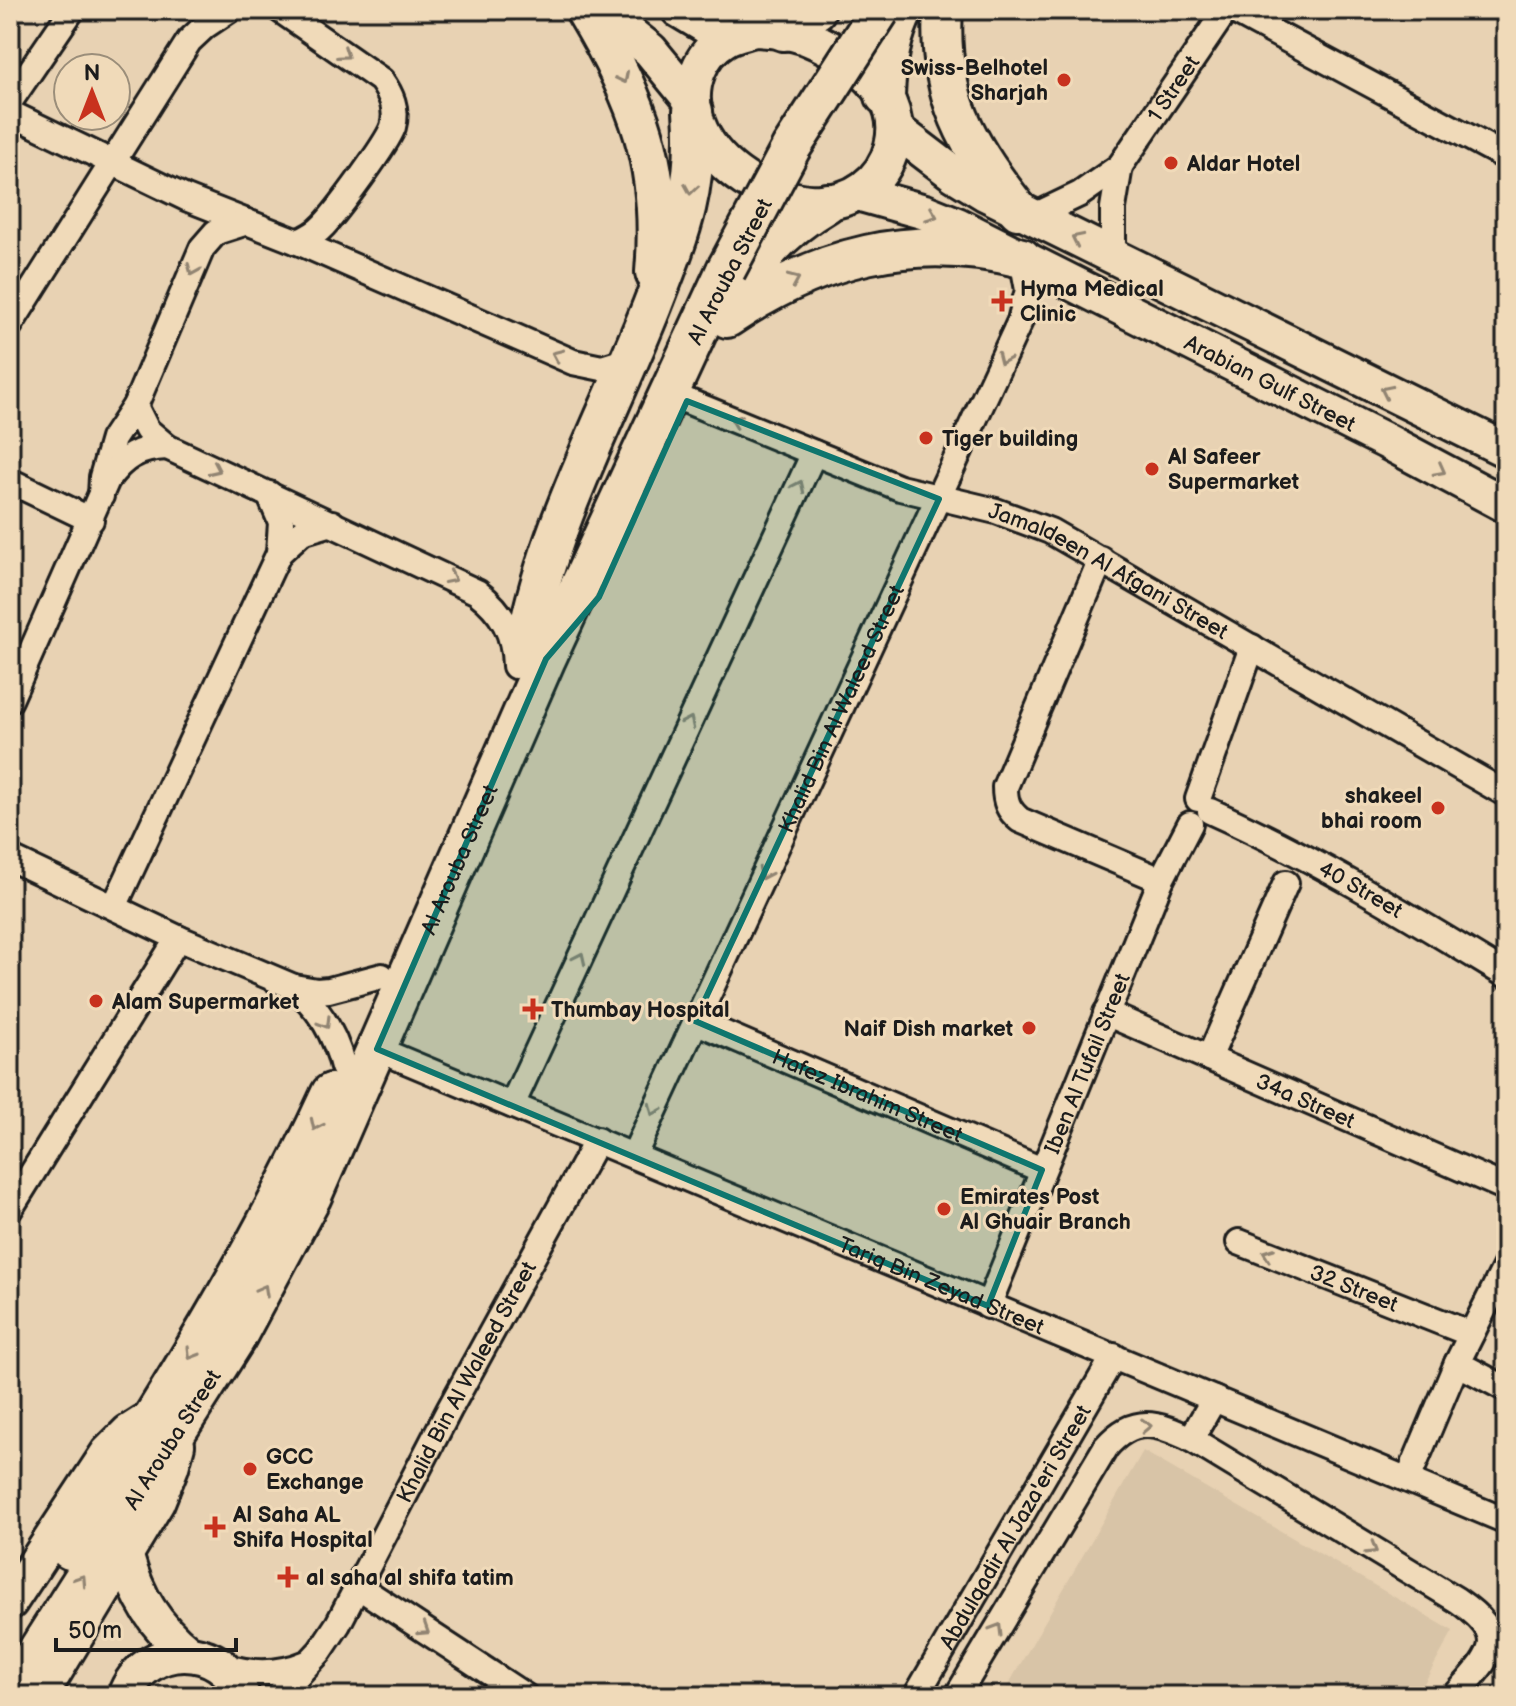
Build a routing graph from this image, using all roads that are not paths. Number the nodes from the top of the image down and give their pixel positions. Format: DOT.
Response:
graph roads {
  1 [pos="72,10"];
  2 [pos="198,10"];
  3 [pos="229,10"];
  4 [pos="280,10"];
  5 [pos="585,10"];
  6 [pos="600,10"];
  7 [pos="679,10"];
  8 [pos="816,10"];
  9 [pos="850,10"];
  10 [pos="880,10"];
  11 [pos="904,10"];
  12 [pos="943,10"];
  13 [pos="1226,10"];
  14 [pos="1232,10"];
  15 [pos="783,31"];
  16 [pos="726,38"];
  17 [pos="189,41"];
  18 [pos="10,101"];
  19 [pos="692,106"];
  20 [pos="10,113"];
  21 [pos="890,113"];
  22 [pos="1506,157"];
  23 [pos="113,161"];
  24 [pos="1120,166"];
  25 [pos="186,198"];
  26 [pos="842,198"];
  27 [pos="1025,214"];
  28 [pos="247,222"];
  29 [pos="208,238"];
  30 [pos="298,242"];
  31 [pos="1113,256"];
  32 [pos="1022,258"];
  33 [pos="715,266"];
  34 [pos="650,309"];
  35 [pos="727,318"];
  36 [pos="10,325"];
  37 [pos="631,359"];
  38 [pos="687,401"];
  39 [pos="135,406"];
  40 [pos="1386,441"];
  41 [pos="167,447"];
  42 [pos="1506,451"];
  43 [pos="814,453"];
  44 [pos="10,481"];
  45 [pos="269,494"];
  46 [pos="101,496"];
  47 [pos="939,499"];
  48 [pos="1506,505"];
  49 [pos="91,520"];
  50 [pos="332,523"];
  51 [pos="279,553"];
  52 [pos="1101,559"];
  53 [pos="1252,647"];
  54 [pos="529,656"];
  55 [pos="10,700"];
  56 [pos="1506,794"];
  57 [pos="1199,811"];
  58 [pos="10,858"];
  59 [pos="1161,880"];
  60 [pos="1286,883"];
  61 [pos="114,907"];
  62 [pos="178,938"];
  63 [pos="1506,975"];
  64 [pos="382,976"];
  65 [pos="294,987"];
  66 [pos="1106,1013"];
  67 [pos="695,1021"];
  68 [pos="377,1049"];
  69 [pos="1209,1058"];
  70 [pos="343,1067"];
  71 [pos="512,1105"];
  72 [pos="597,1140"];
  73 [pos="634,1155"];
  74 [pos="1042,1170"];
  75 [pos="1506,1188"];
  76 [pos="14,1193"];
  77 [pos="1239,1242"];
  78 [pos="1506,1265"];
  79 [pos="988,1306"];
  80 [pos="1471,1334"];
  81 [pos="1114,1356"];
  82 [pos="1457,1363"];
  83 [pos="1506,1389"];
  84 [pos="1214,1399"];
  85 [pos="167,1423"];
  86 [pos="1191,1439"];
  87 [pos="1408,1479"];
  88 [pos="1506,1521"];
  89 [pos="126,1557"];
  90 [pos="359,1587"];
  91 [pos="10,1602"];
  92 [pos="10,1648"];
  93 [pos="187,1652"];
  94 [pos="309,1662"];
  95 [pos="221,1665"];
  96 [pos="1467,1693"];
  97 [pos="10,1694"];
  98 [pos="40,1696"];
  99 [pos="125,1696"];
  100 [pos="242,1696"];
  101 [pos="278,1696"];
  102 [pos="525,1696"];
  103 [pos="916,1696"];
  104 [pos="957,1696"];
  1 -- 18 [label="street"];
  2 -- 17 [label="street"];
  3 -- 17 [label="street"];
  4 -- 30 [label="street, one-way"];
  5 -- 34 [label="main road, one-way"];
  6 -- 19 [label="main road"];
  7 -- 16 [label="main road"];
  8 -- 15 [label="main road"];
  9 -- 33 [label="main road, Al Arouba Street"];
  10 -- 33 [label="main road, Al Arouba Street, bridge"];
  11 -- 21 [label="main road"];
  12 -- 27 [label="main road"];
  13 -- 24 [label="street, 1 Street"];
  14 -- 22 [label="street"];
  15 -- 16 [label="main road"];
  15 -- 21 [label="main road"];
  16 -- 19 [label="main road"];
  17 -- 23 [label="street"];
  19 -- 26 [label="main road"];
  19 -- 34 [label="main road, one-way"];
  20 -- 23 [label="street"];
  21 -- 26 [label="main road"];
  21 -- 27 [label="main road, Arabian Gulf Street"];
  23 -- 25 [label="street"];
  23 -- 36 [label="street"];
  24 -- 27 [label="street, 1 Street"];
  24 -- 31 [label="street, 1 Street"];
  25 -- 28 [label="street"];
  25 -- 29 [label="street"];
  26 -- 32 [label="main road, Arabian Gulf Street, one-way"];
  26 -- 35 [label="main road"];
  31 -- 27 [label="main road, Arabian Gulf Street, one-way"];
  28 -- 29 [label="street"];
  28 -- 30 [label="street"];
  29 -- 39 [label="street, one-way"];
  37 -- 30 [label="street, one-way"];
  42 -- 31 [label="main road, Arabian Gulf Street, one-way"];
  35 -- 32 [label="main road, one-way"];
  32 -- 40 [label="main road, Arabian Gulf Street"];
  32 -- 47 [label="street, Khalid Bin Al Waleed Street, one-way"];
  33 -- 54 [label="main road, Al Arouba Street"];
  34 -- 37 [label="main road"];
  35 -- 38 [label="main road"];
  37 -- 54 [label="main road"];
  43 -- 38 [label="street, Jamaldeen Al Afgani Street, one-way"];
  38 -- 54 [label="main road"];
  39 -- 41 [label="street"];
  39 -- 46 [label="street"];
  40 -- 42 [label="main road"];
  40 -- 48 [label="main road, Arabian Gulf Street, one-way"];
  41 -- 45 [label="street, one-way"];
  41 -- 46 [label="street"];
  43 -- 47 [label="street, Jamaldeen Al Afgani Street"];
  71 -- 43 [label="street, one-way"];
  44 -- 49 [label="street"];
  45 -- 50 [label="street"];
  45 -- 51 [label="street"];
  46 -- 49 [label="street"];
  47 -- 52 [label="street, Jamaldeen Al Afgani Street"];
  47 -- 67 [label="street, Khalid Bin Al Waleed Street, one-way"];
  49 -- 55 [label="street"];
  50 -- 51 [label="street"];
  50 -- 54 [label="street, one-way"];
  51 -- 61 [label="street"];
  52 -- 53 [label="street, Jamaldeen Al Afgani Street"];
  52 -- 59 [label="street"];
  53 -- 56 [label="street, Jamaldeen Al Afgani Street"];
  53 -- 57 [label="street, Iben Al Tufail Street"];
  54 -- 64 [label="main road, Al Arouba Street"];
  54 -- 68 [label="main road, Al Arouba Street"];
  57 -- 59 [label="street, Iben Al Tufail Street"];
  57 -- 63 [label="street, 40 Street"];
  58 -- 61 [label="street"];
  59 -- 66 [label="street, Iben Al Tufail Street"];
  60 -- 69 [label="street"];
  61 -- 62 [label="street"];
  62 -- 65 [label="street"];
  62 -- 76 [label="street"];
  64 -- 65 [label="street"];
  64 -- 70 [label="main road, Al Arouba Street"];
  65 -- 70 [label="street, one-way"];
  66 -- 69 [label="street, 34a Street"];
  66 -- 74 [label="street, Iben Al Tufail Street"];
  67 -- 73 [label="street, Khalid Bin Al Waleed Street, one-way"];
  67 -- 74 [label="street, Hafez Ibrahim Street"];
  68 -- 71 [label="street, Tariq Bin Zeyad Street"];
  85 -- 68 [label="main road, Al Arouba Street, one-way"];
  69 -- 75 [label="street, 34a Street"];
  70 -- 85 [label="main road, Al Arouba Street, one-way"];
  71 -- 72 [label="street, Tariq Bin Zeyad Street"];
  72 -- 73 [label="street, Tariq Bin Zeyad Street"];
  72 -- 90 [label="street, Khalid Bin Al Waleed Street"];
  73 -- 79 [label="street, Tariq Bin Zeyad Street"];
  74 -- 79 [label="street, Iben Al Tufail Street"];
  80 -- 77 [label="street, 32 Street, one-way"];
  78 -- 80 [label="street"];
  79 -- 81 [label="street, Tariq Bin Zeyad Street"];
  80 -- 82 [label="street"];
  81 -- 84 [label="street, Tariq Bin Zeyad Street"];
  81 -- 103 [label="street, Abdulqadir Al Jaza'eri Street"];
  82 -- 83 [label="street"];
  82 -- 87 [label="street"];
  84 -- 86 [label="street"];
  84 -- 87 [label="street, Tariq Bin Zeyad Street"];
  85 -- 89 [label="main road"];
  85 -- 91 [label="main road"];
  85 -- 92 [label="main road, Al Arouba Street"];
  97 -- 85 [label="main road, Al Arouba Street, one-way"];
  86 -- 96 [label="street, one-way"];
  104 -- 86 [label="street, one-way"];
  87 -- 88 [label="street, Tariq Bin Zeyad Street"];
  89 -- 93 [label="main road"];
  89 -- 98 [label="main road"];
  90 -- 94 [label="street, Khalid Bin Al Waleed Street"];
  90 -- 102 [label="street, one-way"];
  93 -- 95 [label="main road"];
  93 -- 99 [label="main road"];
  94 -- 95 [label="street"];
  94 -- 101 [label="street, Khalid Bin Al Waleed Street"];
  95 -- 100 [label="main road"];
}
